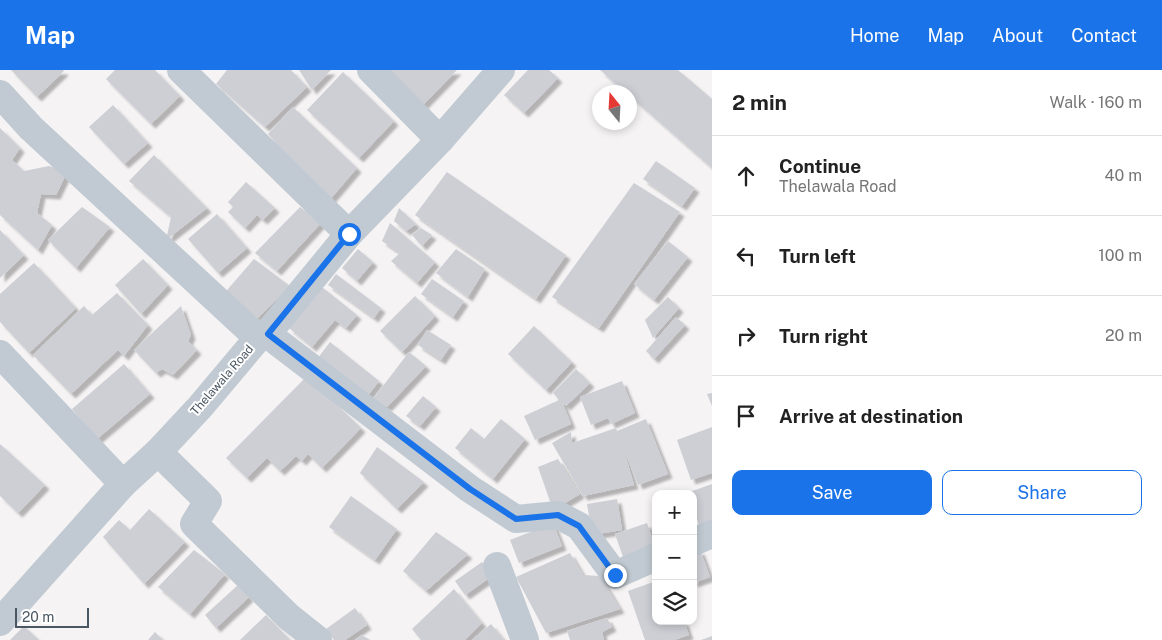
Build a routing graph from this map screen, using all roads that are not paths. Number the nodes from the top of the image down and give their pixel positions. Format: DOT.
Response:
graph roads {
  1 [pos="181,70"];
  2 [pos="371,70"];
  3 [pos="501,70"];
  4 [pos="0,94"];
  5 [pos="440,140"];
  6 [pos="349,234"];
  7 [pos="263,336"];
  8 [pos="0,354"];
  9 [pos="158,452"];
  10 [pos="124,484"];
  11 [pos="712,534"];
  12 [pos="697,540"];
  13 [pos="652,560"];
  14 [pos="497,566"];
  15 [pos="0,622"];
  16 [pos="318,640"];
  17 [pos="525,640"];
  1 -- 6 [label="street"];
  2 -- 5 [label="street"];
  3 -- 5 [label="street, Thelawala Road"];
  4 -- 7 [label="street"];
  5 -- 6 [label="street, Thelawala Road"];
  6 -- 7 [label="street, Thelawala Road"];
  7 -- 9 [label="street, Thelawala Road"];
  7 -- 13 [label="street"];
  8 -- 10 [label="street"];
  9 -- 10 [label="street, Thelawala Road"];
  9 -- 16 [label="street"];
  10 -- 15 [label="street, Thelawala Road"];
  11 -- 12 [label="street"];
  14 -- 17 [label="street"];
}
